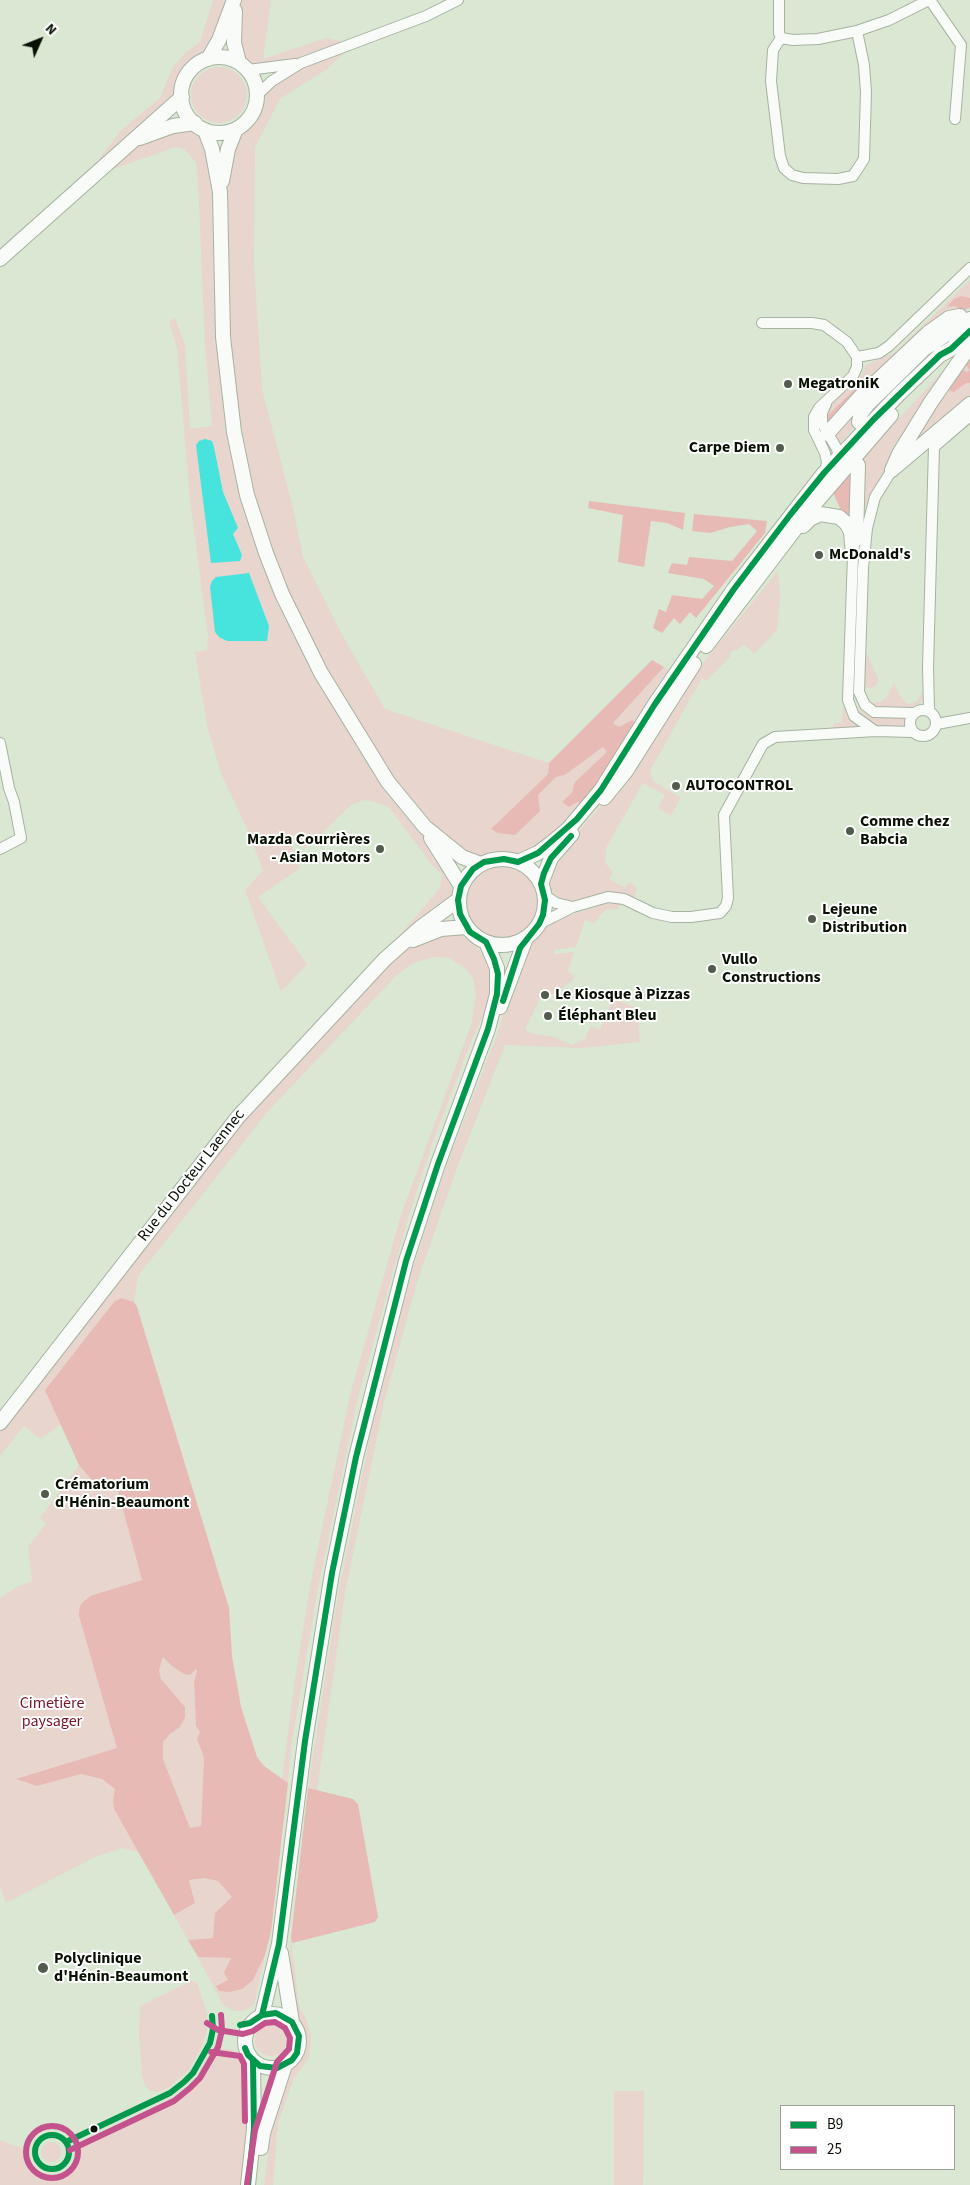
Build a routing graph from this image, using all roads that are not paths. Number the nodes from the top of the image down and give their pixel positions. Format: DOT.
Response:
graph roads {
  1 [pos="234,0"];
  2 [pos="458,0"];
  3 [pos="779,0"];
  4 [pos="930,0"];
  5 [pos="857,31"];
  6 [pos="781,38"];
  7 [pos="965,44"];
  8 [pos="208,59"];
  9 [pos="301,63"];
  10 [pos="243,66"];
  11 [pos="257,95"];
  12 [pos="182,97"];
  13 [pos="955,119"];
  14 [pos="200,126"];
  15 [pos="236,128"];
  16 [pos="135,140"];
  17 [pos="220,192"];
  18 [pos="0,259"];
  19 [pos="970,268"];
  20 [pos="965,317"];
  21 [pos="762,323"];
  22 [pos="970,330"];
  23 [pos="970,346"];
  24 [pos="857,357"];
  25 [pos="970,404"];
  26 [pos="970,416"];
  27 [pos="859,422"];
  28 [pos="823,438"];
  29 [pos="842,460"];
  30 [pos="892,470"];
  31 [pos="791,534"];
  32 [pos="853,556"];
  33 [pos="929,710"];
  34 [pos="913,713"];
  35 [pos="970,718"];
  36 [pos="936,724"];
  37 [pos="876,731"];
  38 [pos="913,732"];
  39 [pos="0,743"];
  40 [pos="425,827"];
  41 [pos="0,850"];
  42 [pos="518,862"];
  43 [pos="481,864"];
  44 [pos="542,889"];
  45 [pos="460,893"];
  46 [pos="573,906"];
  47 [pos="539,924"];
  48 [pos="466,927"];
  49 [pos="526,938"];
  50 [pos="486,942"];
  51 [pos="401,945"];
  52 [pos="488,1029"];
  53 [pos="0,1423"];
  54 [pos="279,1944"];
  55 [pos="262,2015"];
  56 [pos="292,2022"];
  57 [pos="253,2061"];
  58 [pos="285,2065"];
  59 [pos="248,2185"];
  60 [pos="256,2185"];
  1 -- 8 [label="main road"];
  1 -- 10 [label="main road"];
  2 -- 9 [label="street"];
  3 -- 6 [label="street"];
  4 -- 5 [label="street"];
  4 -- 7 [label="street"];
  5 -- 6 [label="street"];
  5 -- 6 [label="street"];
  7 -- 13 [label="street"];
  8 -- 10 [label="main road"];
  8 -- 12 [label="main road"];
  9 -- 10 [label="street"];
  9 -- 11 [label="street"];
  10 -- 11 [label="main road"];
  11 -- 15 [label="main road"];
  12 -- 14 [label="main road"];
  12 -- 16 [label="main road"];
  14 -- 15 [label="main road"];
  14 -- 16 [label="main road"];
  14 -- 17 [label="main road"];
  15 -- 17 [label="main road"];
  16 -- 18 [label="main road"];
  17 -- 40 [label="main road"];
  19 -- 24 [label="street"];
  20 -- 27 [label="main road"];
  20 -- 28 [label="main road"];
  21 -- 24 [label="street"];
  22 -- 29 [label="main road"];
  23 -- 30 [label="main road"];
  24 -- 28 [label="street"];
  25 -- 30 [label="main road"];
  26 -- 33 [label="street"];
  28 -- 29 [label="street"];
  29 -- 31 [label="main road"];
  29 -- 32 [label="main road"];
  29 -- 42 [label="main road"];
  30 -- 34 [label="street"];
  31 -- 32 [label="main road"];
  31 -- 44 [label="main road"];
  32 -- 37 [label="street"];
  33 -- 34 [label="street"];
  33 -- 36 [label="street"];
  34 -- 38 [label="street"];
  35 -- 36 [label="street"];
  36 -- 38 [label="street"];
  37 -- 38 [label="street"];
  37 -- 46 [label="street"];
  39 -- 41 [label="street"];
  40 -- 43 [label="main road"];
  40 -- 45 [label="main road"];
  42 -- 43 [label="main road"];
  42 -- 44 [label="main road"];
  43 -- 45 [label="main road"];
  44 -- 46 [label="street"];
  44 -- 47 [label="main road"];
  45 -- 48 [label="main road"];
  45 -- 51 [label="main road, Rue du Docteur Laennec"];
  46 -- 47 [label="street"];
  47 -- 49 [label="main road"];
  48 -- 50 [label="main road"];
  48 -- 51 [label="main road, Rue du Docteur Laennec"];
  49 -- 50 [label="main road"];
  49 -- 52 [label="main road"];
  50 -- 52 [label="main road"];
  51 -- 53 [label="main road, Rue du Docteur Laennec"];
  52 -- 54 [label="main road"];
  54 -- 55 [label="main road"];
  54 -- 56 [label="main road"];
  55 -- 56 [label="main road"];
  55 -- 57 [label="main road"];
  56 -- 58 [label="main road"];
  57 -- 58 [label="main road"];
  57 -- 59 [label="main road"];
  58 -- 60 [label="main road"];
}
